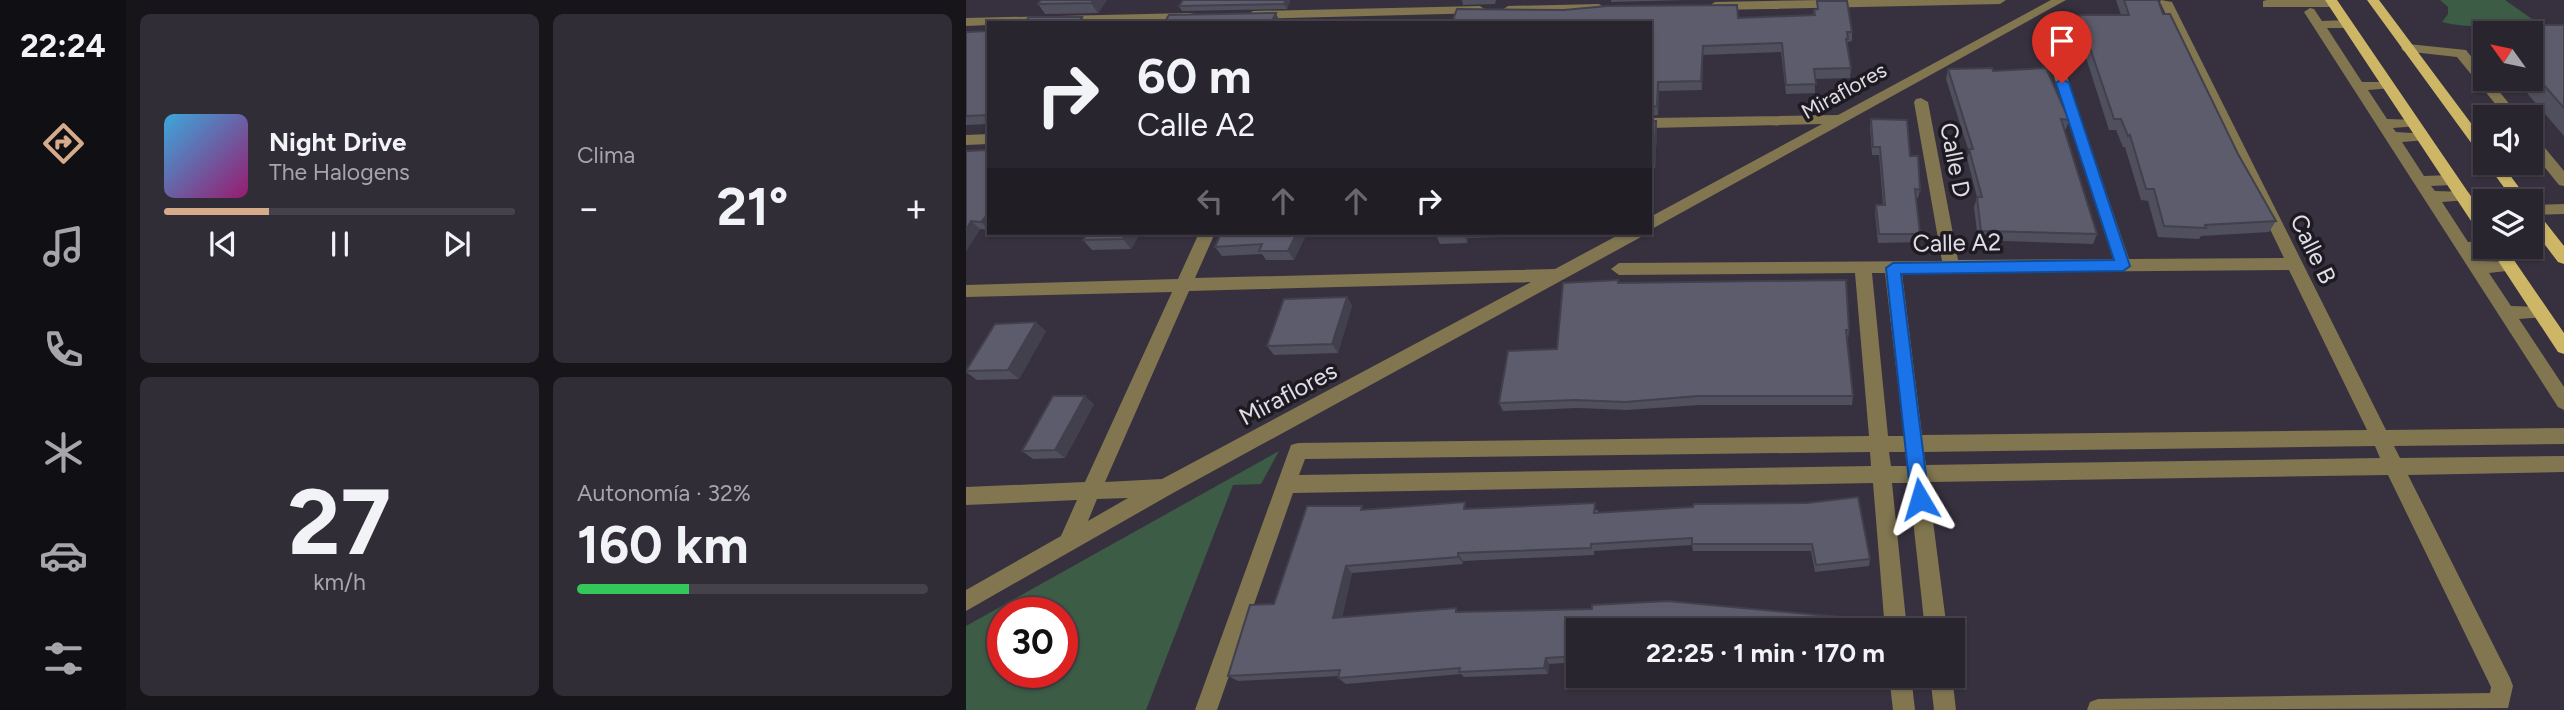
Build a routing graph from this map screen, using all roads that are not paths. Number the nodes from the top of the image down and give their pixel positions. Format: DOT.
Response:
graph roads {
  1 [pos="2000,0"];
  2 [pos="2060,0"];
  3 [pos="2373,0"];
  4 [pos="2332,1"];
  5 [pos="2166,2"];
  6 [pos="2267,4"];
  7 [pos="1694,6"];
  8 [pos="1611,8"];
  9 [pos="1210,16"];
  10 [pos="1237,16"];
  11 [pos="1303,18"];
  12 [pos="987,21"];
  13 [pos="1007,21"];
  14 [pos="966,22"];
  15 [pos="2045,30"];
  16 [pos="2351,30"];
  17 [pos="2408,48"];
  18 [pos="2387,85"];
  19 [pos="2356,86"];
  20 [pos="1921,102"];
  21 [pos="2503,105"];
  22 [pos="1841,118"];
  23 [pos="1652,123"];
  24 [pos="2413,123"];
  25 [pos="2386,131"];
  26 [pos="2473,136"];
  27 [pos="2422,137"];
  28 [pos="987,139"];
  29 [pos="966,140"];
  30 [pos="2543,155"];
  31 [pos="2502,175"];
  32 [pos="2451,180"];
  33 [pos="2418,181"];
  34 [pos="2564,181"];
  35 [pos="2513,189"];
  36 [pos="2463,196"];
  37 [pos="2430,197"];
  38 [pos="2564,209"];
  39 [pos="2543,210"];
  40 [pos="2473,211"];
  41 [pos="1652,223"];
  42 [pos="2543,229"];
  43 [pos="1206,235"];
  44 [pos="1631,235"];
  45 [pos="2463,248"];
  46 [pos="2473,248"];
  47 [pos="2564,258"];
  48 [pos="2505,259"];
  49 [pos="2295,264"];
  50 [pos="2123,266"];
  51 [pos="2509,266"];
  52 [pos="1951,267"];
  53 [pos="2474,267"];
  54 [pos="1893,268"];
  55 [pos="1619,269"];
  56 [pos="1863,269"];
  57 [pos="1558,275"];
  58 [pos="1183,284"];
  59 [pos="966,291"];
  60 [pos="2540,312"];
  61 [pos="2505,313"];
  62 [pos="2564,347"];
  63 [pos="2555,375"];
  64 [pos="2564,402"];
  65 [pos="2564,436"];
  66 [pos="2382,439"];
  67 [pos="1913,443"];
  68 [pos="1878,444"];
  69 [pos="2564,464"];
  70 [pos="2397,468"];
  71 [pos="1881,473"];
  72 [pos="1917,473"];
  73 [pos="1285,484"];
  74 [pos="1166,487"];
  75 [pos="1093,492"];
  76 [pos="966,496"];
  77 [pos="1068,543"];
  78 [pos="966,601"];
  79 [pos="1895,618"];
  80 [pos="1935,618"];
  81 [pos="1901,688"];
  82 [pos="1942,688"];
  83 [pos="2227,709"];
  84 [pos="1206,710"];
  85 [pos="1903,710"];
  86 [pos="1945,710"];
  87 [pos="2098,710"];
  1 -- 7 [label="street"];
  2 -- 22 [label="street, Miraflores"];
  3 -- 17 [label="main road"];
  4 -- 6 [label="street"];
  4 -- 16 [label="main road"];
  5 -- 49 [label="street, Calle B"];
  8 -- 11 [label="street"];
  9 -- 13 [label="street"];
  10 -- 11 [label="street"];
  12 -- 14 [label="street"];
  15 -- 50 [label="street"];
  16 -- 18 [label="main road"];
  16 -- 19 [label="street"];
  17 -- 21 [label="street"];
  17 -- 26 [label="main road"];
  18 -- 19 [label="street"];
  18 -- 24 [label="main road"];
  19 -- 25 [label="street"];
  20 -- 52 [label="street, Calle D"];
  22 -- 23 [label="street"];
  22 -- 41 [label="street, Miraflores"];
  24 -- 25 [label="street"];
  24 -- 27 [label="main road"];
  25 -- 27 [label="street"];
  25 -- 33 [label="street"];
  27 -- 32 [label="main road"];
  28 -- 29 [label="street"];
  30 -- 34 [label="street"];
  31 -- 35 [label="main road"];
  32 -- 33 [label="street"];
  32 -- 36 [label="main road"];
  33 -- 37 [label="street"];
  36 -- 37 [label="street"];
  36 -- 40 [label="main road"];
  37 -- 45 [label="street"];
  38 -- 39 [label="street"];
  42 -- 47 [label="main road"];
  43 -- 58 [label="street"];
  44 -- 57 [label="street, Miraflores"];
  45 -- 46 [label="street"];
  45 -- 53 [label="street"];
  48 -- 51 [label="main road"];
  49 -- 50 [label="street, Calle A2"];
  49 -- 66 [label="street, Calle B"];
  50 -- 52 [label="street, Calle A2"];
  51 -- 53 [label="street"];
  51 -- 60 [label="main road"];
  52 -- 54 [label="street, Calle A2"];
  53 -- 61 [label="street"];
  54 -- 56 [label="street, Calle A2"];
  54 -- 67 [label="street"];
  55 -- 56 [label="street, Calle A2"];
  56 -- 68 [label="street"];
  57 -- 58 [label="street"];
  57 -- 74 [label="street, Miraflores"];
  58 -- 59 [label="street"];
  58 -- 75 [label="street"];
  60 -- 61 [label="street"];
  60 -- 62 [label="main road"];
  61 -- 63 [label="street"];
  63 -- 64 [label="street"];
  65 -- 66 [label="street"];
  66 -- 67 [label="street"];
  66 -- 70 [label="street, Calle B"];
  67 -- 68 [label="street"];
  67 -- 72 [label="street"];
  68 -- 71 [label="street"];
  68 -- 73 [label="street"];
  69 -- 70 [label="street"];
  70 -- 72 [label="street"];
  70 -- 83 [label="street, Calle B"];
  71 -- 72 [label="street"];
  71 -- 73 [label="street"];
  71 -- 79 [label="street"];
  72 -- 80 [label="street"];
  73 -- 84 [label="street"];
  74 -- 75 [label="street"];
  74 -- 77 [label="street, Miraflores"];
  75 -- 76 [label="street"];
  75 -- 77 [label="street"];
  77 -- 78 [label="street, Miraflores"];
  81 -- 85 [label="street"];
  82 -- 86 [label="street"];
  83 -- 87 [label="street"];
}
